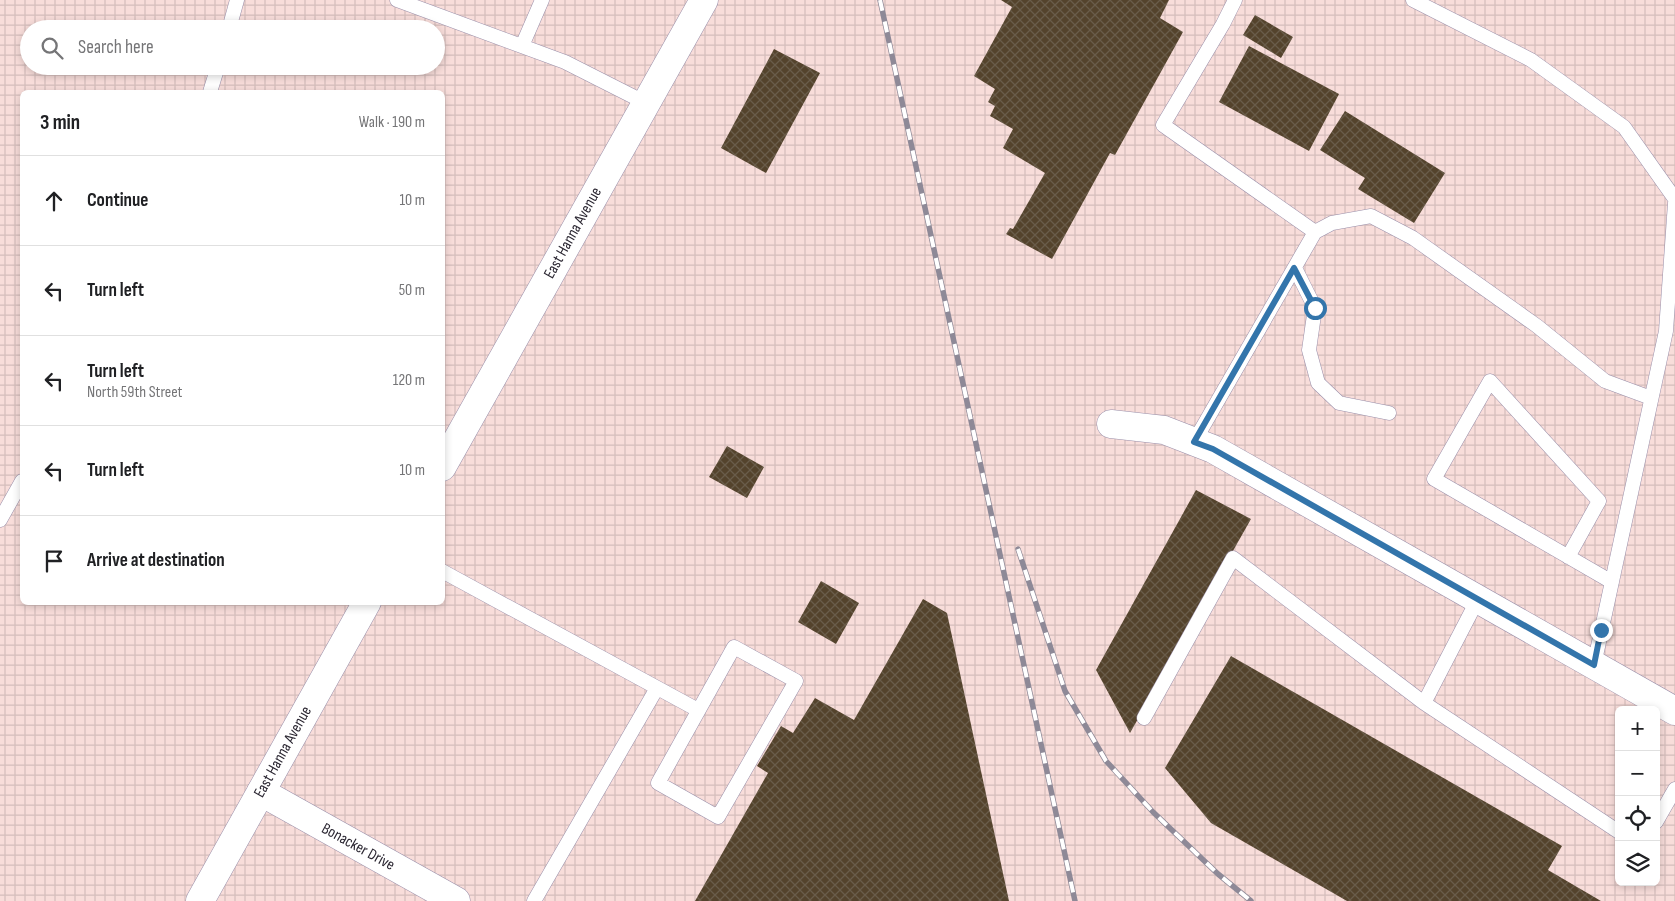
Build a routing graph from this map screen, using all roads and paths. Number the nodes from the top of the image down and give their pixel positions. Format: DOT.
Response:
graph roads {
  1 [pos="237,0"];
  2 [pos="397,0"];
  3 [pos="542,0"];
  4 [pos="704,0"];
  5 [pos="1235,0"];
  6 [pos="1413,0"];
  7 [pos="231,20"];
  8 [pos="522,46"];
  9 [pos="215,75"];
  10 [pos="211,90"];
  11 [pos="646,103"];
  12 [pos="1675,199"];
  13 [pos="1675,202"];
  14 [pos="1315,232"];
  15 [pos="1294,268"];
  16 [pos="1651,398"];
  17 [pos="1389,413"];
  18 [pos="1111,424"];
  19 [pos="1194,442"];
  20 [pos="445,462"];
  21 [pos="20,485"];
  22 [pos="0,520"];
  23 [pos="1568,557"];
  24 [pos="445,573"];
  25 [pos="1612,582"];
  26 [pos="1478,599"];
  27 [pos="365,605"];
  28 [pos="1594,665"];
  29 [pos="658,688"];
  30 [pos="1424,703"];
  31 [pos="698,710"];
  32 [pos="1675,711"];
  33 [pos="1144,718"];
  34 [pos="1675,789"];
  35 [pos="261,792"];
  36 [pos="1660,815"];
  37 [pos="1615,829"];
  38 [pos="200,901"];
  39 [pos="456,901"];
  40 [pos="534,901"];
  1 -- 7 [label="lane"];
  2 -- 8 [label="lane"];
  3 -- 8 [label="lane"];
  4 -- 11 [label="street, East Hanna Avenue"];
  5 -- 14 [label="lane"];
  6 -- 12 [label="lane"];
  8 -- 11 [label="lane"];
  9 -- 10 [label="lane"];
  11 -- 20 [label="street, East Hanna Avenue"];
  13 -- 16 [label="lane"];
  14 -- 15 [label="lane"];
  14 -- 16 [label="lane"];
  15 -- 17 [label="lane"];
  15 -- 19 [label="lane"];
  16 -- 25 [label="lane"];
  18 -- 19 [label="street"];
  19 -- 26 [label="street"];
  21 -- 22 [label="lane"];
  23 -- 23 [label="lane"];
  23 -- 25 [label="lane"];
  24 -- 29 [label="lane"];
  25 -- 28 [label="lane"];
  26 -- 28 [label="street"];
  26 -- 30 [label="lane"];
  27 -- 35 [label="street, East Hanna Avenue"];
  28 -- 32 [label="street"];
  29 -- 31 [label="lane"];
  29 -- 40 [label="lane"];
  30 -- 33 [label="lane"];
  30 -- 37 [label="lane"];
  31 -- 31 [label="lane"];
  34 -- 36 [label="lane"];
  35 -- 38 [label="street, East Hanna Avenue"];
  35 -- 39 [label="street, Bonacker Drive"];
}
